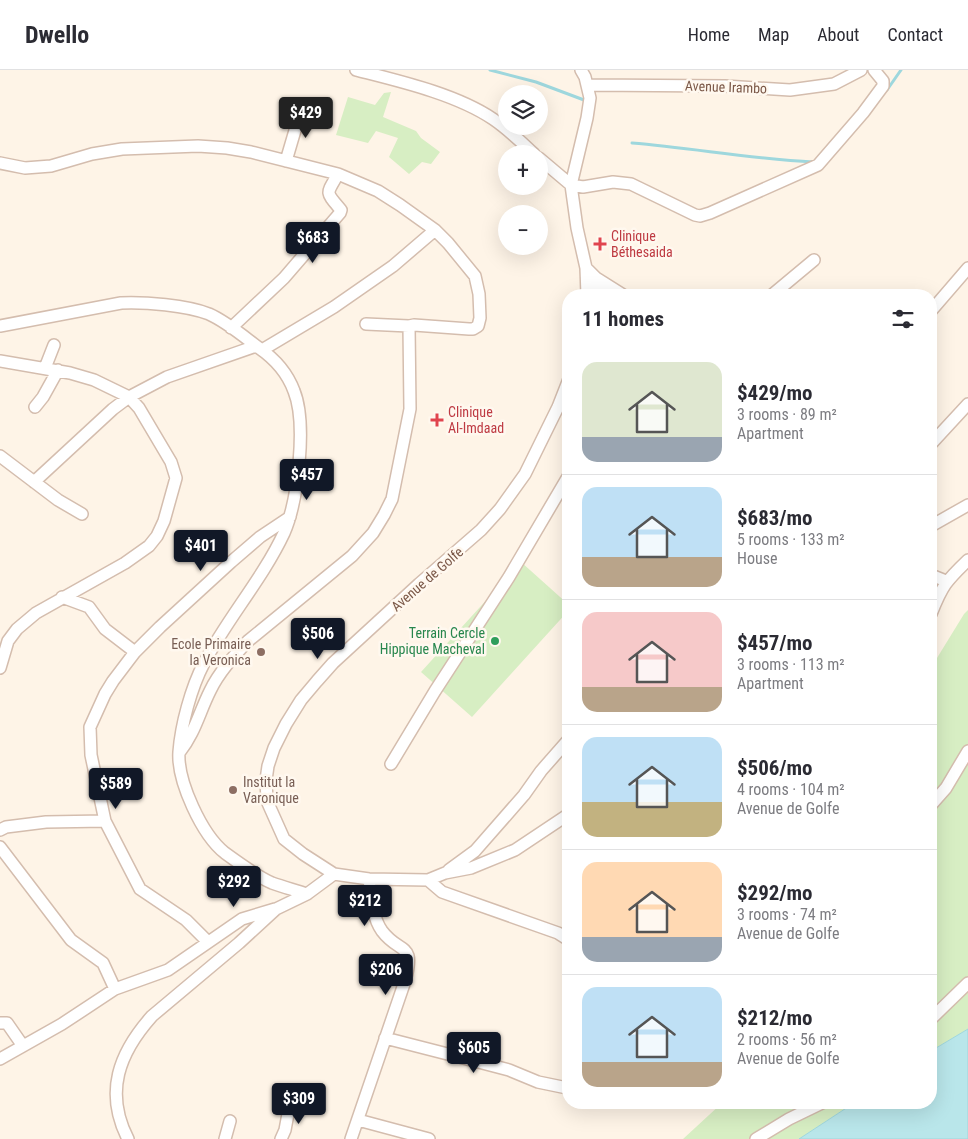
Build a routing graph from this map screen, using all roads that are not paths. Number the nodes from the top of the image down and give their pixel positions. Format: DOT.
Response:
graph roads {
  1 [pos="356,70"];
  2 [pos="581,70"];
  3 [pos="861,70"];
  4 [pos="874,70"];
  5 [pos="588,86"];
  6 [pos="301,110"];
  7 [pos="523,145"];
  8 [pos="286,161"];
  9 [pos="0,163"];
  10 [pos="548,166"];
  11 [pos="338,174"];
  12 [pos="571,185"];
  13 [pos="435,230"];
  14 [pos="814,260"];
  15 [pos="586,268"];
  16 [pos="968,268"];
  17 [pos="596,278"];
  18 [pos="586,289"];
  19 [pos="597,289"];
  20 [pos="613,289"];
  21 [pos="779,289"];
  22 [pos="937,305"];
  23 [pos="366,324"];
  24 [pos="0,326"];
  25 [pos="409,326"];
  26 [pos="231,328"];
  27 [pos="54,345"];
  28 [pos="259,348"];
  29 [pos="0,361"];
  30 [pos="45,368"];
  31 [pos="58,370"];
  32 [pos="129,397"];
  33 [pos="562,397"];
  34 [pos="968,404"];
  35 [pos="35,407"];
  36 [pos="937,438"];
  37 [pos="0,456"];
  38 [pos="34,482"];
  39 [pos="562,487"];
  40 [pos="968,505"];
  41 [pos="82,514"];
  42 [pos="290,517"];
  43 [pos="937,523"];
  44 [pos="968,560"];
  45 [pos="937,577"];
  46 [pos="946,581"];
  47 [pos="937,583"];
  48 [pos="62,597"];
  49 [pos="937,599"];
  50 [pos="135,652"];
  51 [pos="0,668"];
  52 [pos="562,748"];
  53 [pos="968,751"];
  54 [pos="179,753"];
  55 [pos="391,764"];
  56 [pos="937,798"];
  57 [pos="562,819"];
  58 [pos="105,821"];
  59 [pos="0,830"];
  60 [pos="0,847"];
  61 [pos="334,874"];
  62 [pos="445,874"];
  63 [pos="368,878"];
  64 [pos="428,880"];
  65 [pos="307,894"];
  66 [pos="276,909"];
  67 [pos="562,936"];
  68 [pos="208,942"];
  69 [pos="968,983"];
  70 [pos="115,989"];
  71 [pos="937,1013"];
  72 [pos="0,1023"];
  73 [pos="385,1038"];
  74 [pos="24,1046"];
  75 [pos="0,1059"];
  76 [pos="562,1087"];
  77 [pos="290,1103"];
  78 [pos="810,1109"];
  79 [pos="358,1120"];
  80 [pos="230,1121"];
  81 [pos="128,1139"];
  82 [pos="226,1139"];
  83 [pos="281,1139"];
  84 [pos="352,1139"];
  85 [pos="429,1139"];
  86 [pos="756,1139"];
  1 -- 7 [label="street"];
  2 -- 5 [label="street"];
  3 -- 5 [label="street, Avenue Irambo"];
  4 -- 12 [label="street"];
  5 -- 12 [label="street"];
  6 -- 8 [label="street"];
  8 -- 9 [label="street"];
  8 -- 11 [label="street"];
  10 -- 12 [label="street"];
  11 -- 13 [label="street"];
  11 -- 26 [label="street"];
  12 -- 15 [label="street"];
  13 -- 25 [label="street"];
  13 -- 28 [label="street"];
  14 -- 21 [label="street"];
  15 -- 17 [label="street"];
  15 -- 18 [label="street"];
  16 -- 22 [label="street"];
  17 -- 19 [label="street"];
  17 -- 20 [label="street"];
  23 -- 25 [label="street"];
  24 -- 26 [label="street"];
  25 -- 54 [label="street"];
  26 -- 28 [label="street"];
  27 -- 30 [label="street"];
  28 -- 32 [label="street"];
  28 -- 42 [label="street"];
  29 -- 30 [label="street"];
  30 -- 31 [label="street"];
  31 -- 32 [label="street"];
  31 -- 35 [label="street"];
  32 -- 38 [label="street"];
  32 -- 48 [label="street"];
  33 -- 61 [label="street, Avenue de Golfe"];
  34 -- 36 [label="street"];
  37 -- 38 [label="street"];
  38 -- 41 [label="street"];
  39 -- 55 [label="street"];
  40 -- 43 [label="street"];
  42 -- 50 [label="street"];
  42 -- 54 [label="street"];
  44 -- 46 [label="street"];
  45 -- 46 [label="street"];
  46 -- 47 [label="street"];
  46 -- 49 [label="street"];
  48 -- 50 [label="street"];
  48 -- 51 [label="street"];
  50 -- 58 [label="street"];
  52 -- 62 [label="street"];
  53 -- 56 [label="street"];
  54 -- 65 [label="street"];
  57 -- 62 [label="street, Avenue de Golfe"];
  58 -- 59 [label="street"];
  58 -- 68 [label="street"];
  60 -- 70 [label="street"];
  61 -- 63 [label="street, Avenue de Golfe"];
  61 -- 65 [label="street"];
  62 -- 64 [label="street, Avenue de Golfe"];
  63 -- 64 [label="street, Avenue de Golfe"];
  63 -- 73 [label="street"];
  64 -- 67 [label="street"];
  65 -- 66 [label="street"];
  66 -- 68 [label="street"];
  66 -- 81 [label="street"];
  68 -- 70 [label="street"];
  69 -- 71 [label="street"];
  70 -- 74 [label="street"];
  72 -- 74 [label="street"];
  73 -- 76 [label="street"];
  73 -- 79 [label="street"];
  74 -- 75 [label="street"];
  77 -- 83 [label="street"];
  78 -- 86 [label="street"];
  79 -- 84 [label="street"];
  79 -- 85 [label="street"];
  80 -- 82 [label="street"];
}
